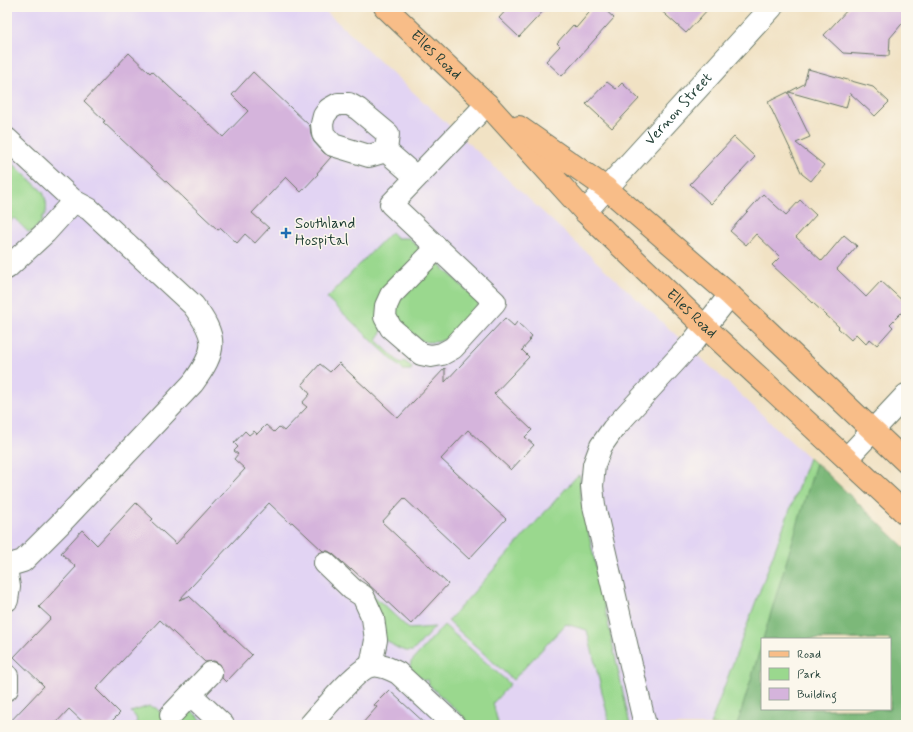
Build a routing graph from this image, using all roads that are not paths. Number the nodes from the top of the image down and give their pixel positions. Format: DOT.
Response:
graph roads {
  1 [pos="385,7"];
  2 [pos="772,7"];
  3 [pos="487,104"];
  4 [pos="7,139"];
  5 [pos="386,151"];
  6 [pos="416,177"];
  7 [pos="606,188"];
  8 [pos="74,201"];
  9 [pos="585,212"];
  10 [pos="437,248"];
  11 [pos="7,268"];
  12 [pos="730,295"];
  13 [pos="705,327"];
  14 [pos="906,395"];
  15 [pos="872,431"];
  16 [pos="847,458"];
  17 [pos="906,462"];
  18 [pos="906,514"];
  19 [pos="325,563"];
  20 [pos="7,564"];
  21 [pos="7,574"];
  22 [pos="7,600"];
  23 [pos="371,666"];
  24 [pos="211,673"];
  25 [pos="7,676"];
  26 [pos="7,689"];
  27 [pos="191,695"];
  28 [pos="171,715"];
  29 [pos="223,725"];
  30 [pos="310,725"];
  31 [pos="454,725"];
  32 [pos="645,725"];
  1 -- 3 [label="main road, Elles Road"];
  2 -- 7 [label="street, Vernon Street"];
  3 -- 6 [label="street"];
  3 -- 7 [label="main road, Elles Road"];
  3 -- 9 [label="main road, Elles Road"];
  4 -- 8 [label="street"];
  5 -- 6 [label="street"];
  6 -- 10 [label="street"];
  7 -- 9 [label="street, Vernon Street"];
  7 -- 12 [label="main road, Elles Road"];
  8 -- 11 [label="street"];
  8 -- 20 [label="street"];
  9 -- 13 [label="main road, Elles Road"];
  10 -- 10 [label="street"];
  12 -- 13 [label="street"];
  12 -- 15 [label="main road, Elles Road"];
  13 -- 16 [label="main road, Elles Road"];
  13 -- 32 [label="street"];
  14 -- 15 [label="street"];
  15 -- 16 [label="street"];
  15 -- 17 [label="main road, Elles Road"];
  16 -- 18 [label="main road, Elles Road"];
  19 -- 23 [label="street"];
  21 -- 22 [label="street"];
  23 -- 30 [label="street"];
  23 -- 31 [label="street"];
  24 -- 27 [label="street"];
  25 -- 26 [label="street"];
  27 -- 28 [label="street"];
  27 -- 29 [label="street"];
}
